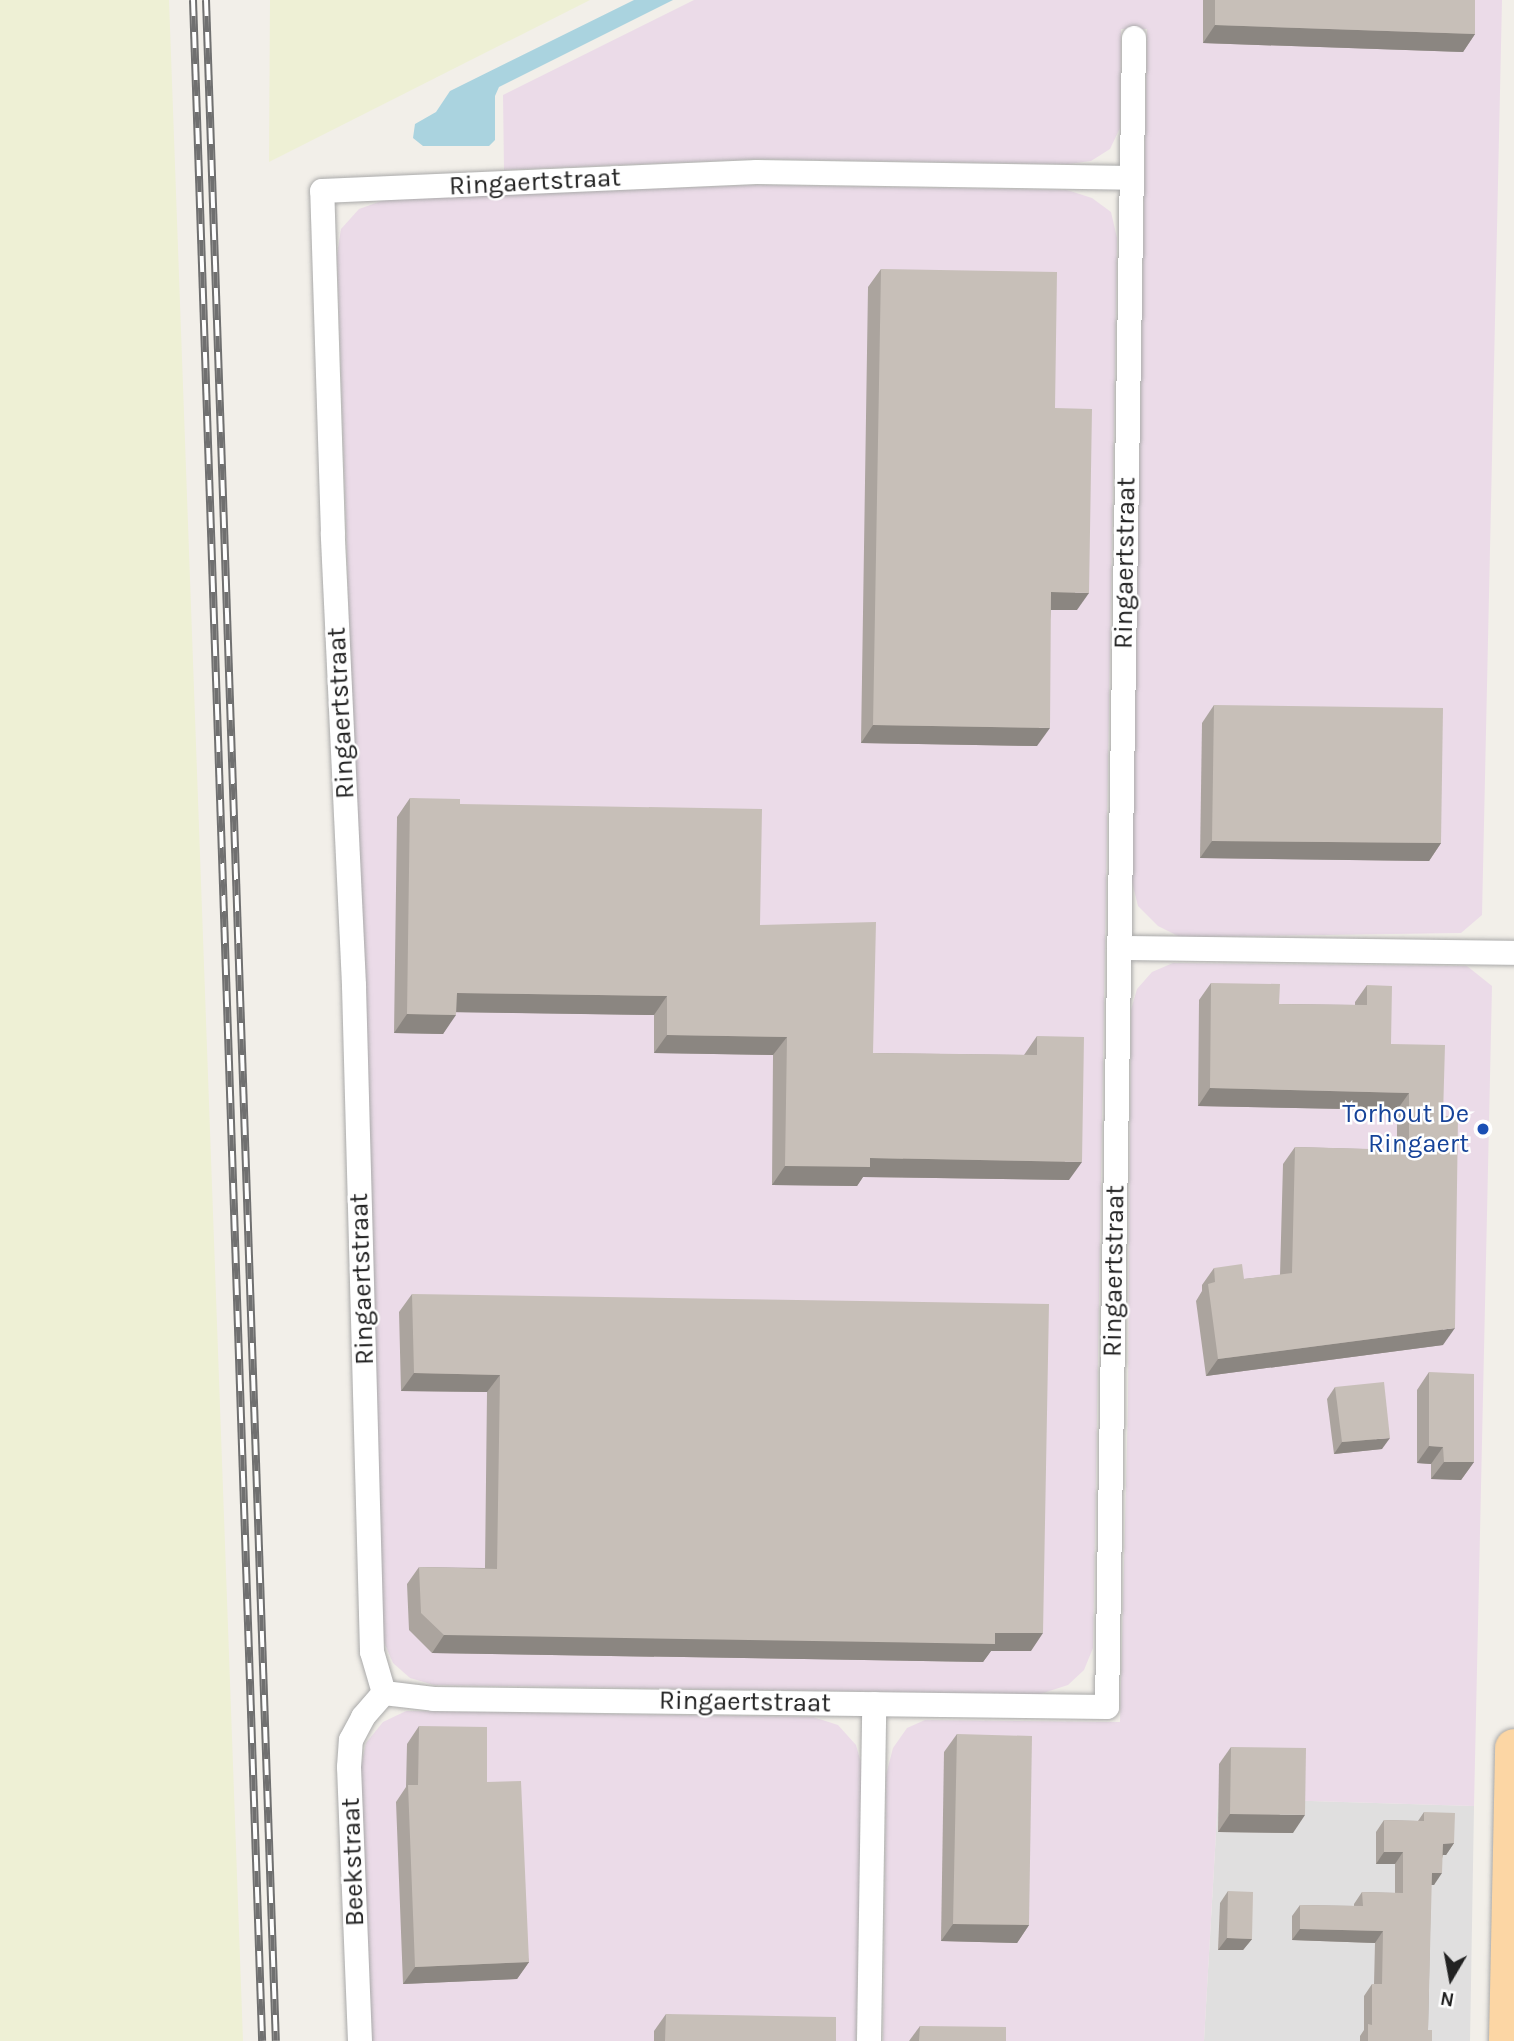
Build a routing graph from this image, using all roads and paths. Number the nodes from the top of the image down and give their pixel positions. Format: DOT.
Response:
graph roads {
  1 [pos="1133,38"];
  2 [pos="1131,178"];
  3 [pos="1119,948"];
  4 [pos="1514,953"];
  5 [pos="384,1693"];
  6 [pos="874,1704"];
  7 [pos="1514,1748"];
  8 [pos="360,2041"];
  9 [pos="869,2041"];
  10 [pos="1508,2041"];
  1 -- 2 [label="street, Ringaertstraat"];
  2 -- 3 [label="street, Ringaertstraat"];
  2 -- 5 [label="street, Ringaertstraat"];
  3 -- 4 [label="street"];
  3 -- 6 [label="street, Ringaertstraat"];
  5 -- 6 [label="street, Ringaertstraat"];
  5 -- 8 [label="street, Beekstraat"];
  6 -- 9 [label="street"];
  7 -- 10 [label="main road"];
}
